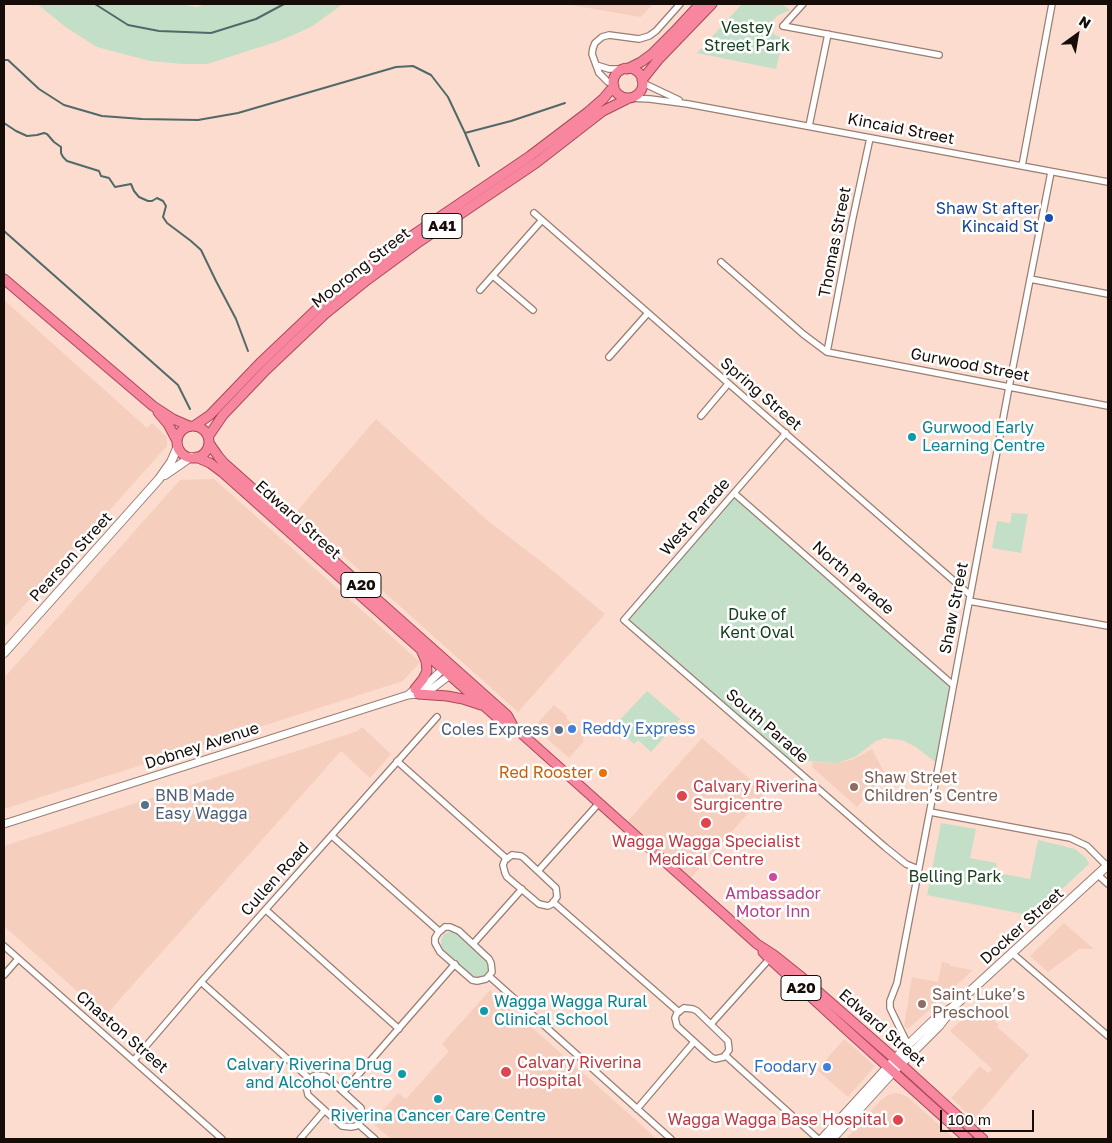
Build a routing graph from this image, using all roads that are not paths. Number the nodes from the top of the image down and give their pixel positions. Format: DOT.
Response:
graph roads {
  1 [pos="680,4"];
  2 [pos="700,4"];
  3 [pos="712,4"];
  4 [pos="803,4"];
  5 [pos="1052,4"];
  6 [pos="828,34"];
  7 [pos="939,55"];
  8 [pos="596,65"];
  9 [pos="625,69"];
  10 [pos="643,82"];
  11 [pos="614,85"];
  12 [pos="629,98"];
  13 [pos="688,104"];
  14 [pos="809,126"];
  15 [pos="870,138"];
  16 [pos="1022,166"];
  17 [pos="1051,172"];
  18 [pos="1108,182"];
  19 [pos="534,213"];
  20 [pos="542,220"];
  21 [pos="721,262"];
  22 [pos="492,276"];
  23 [pos="4,279"];
  24 [pos="1030,279"];
  25 [pos="480,290"];
  26 [pos="1108,294"];
  27 [pos="533,310"];
  28 [pos="648,313"];
  29 [pos="827,352"];
  30 [pos="610,356"];
  31 [pos="728,384"];
  32 [pos="1009,387"];
  33 [pos="153,406"];
  34 [pos="1108,406"];
  35 [pos="701,416"];
  36 [pos="192,426"];
  37 [pos="786,433"];
  38 [pos="209,440"];
  39 [pos="178,443"];
  40 [pos="193,457"];
  41 [pos="159,479"];
  42 [pos="734,493"];
  43 [pos="970,598"];
  44 [pos="624,620"];
  45 [pos="1108,626"];
  46 [pos="418,647"];
  47 [pos="4,653"];
  48 [pos="448,671"];
  49 [pos="953,685"];
  50 [pos="413,693"];
  51 [pos="486,707"];
  52 [pos="437,717"];
  53 [pos="514,726"];
  54 [pos="397,761"];
  55 [pos="599,803"];
  56 [pos="930,812"];
  57 [pos="4,824"];
  58 [pos="332,836"];
  59 [pos="507,859"];
  60 [pos="1108,866"];
  61 [pos="918,869"];
  62 [pos="538,871"];
  63 [pos="1098,875"];
  64 [pos="1108,884"];
  65 [pos="522,889"];
  66 [pos="553,902"];
  67 [pos="266,910"];
  68 [pos="439,931"];
  69 [pos="473,944"];
  70 [pos="4,946"];
  71 [pos="1012,953"];
  72 [pos="772,957"];
  73 [pos="18,959"];
  74 [pos="455,964"];
  75 [pos="4,975"];
  76 [pos="490,976"];
  77 [pos="201,982"];
  78 [pos="953,1007"];
  79 [pos="679,1012"];
  80 [pos="711,1024"];
  81 [pos="399,1029"];
  82 [pos="1108,1036"];
  83 [pos="694,1042"];
  84 [pos="908,1045"];
  85 [pos="726,1055"];
  86 [pos="134,1060"];
  87 [pos="898,1062"];
  88 [pos="890,1069"];
  89 [pos="310,1079"];
  90 [pos="344,1091"];
  91 [pos="638,1109"];
  92 [pos="324,1111"];
  93 [pos="358,1124"];
  94 [pos="222,1139"];
  95 [pos="300,1139"];
  96 [pos="375,1139"];
  97 [pos="671,1139"];
  98 [pos="818,1139"];
  99 [pos="822,1139"];
  100 [pos="832,1139"];
  101 [pos="968,1139"];
  102 [pos="983,1139"];
  1 -- 8 [label="street"];
  2 -- 9 [label="highway, A41"];
  3 -- 10 [label="highway, A41"];
  4 -- 6 [label="street"];
  5 -- 16 [label="street"];
  6 -- 7 [label="street"];
  6 -- 14 [label="street"];
  8 -- 9 [label="street"];
  8 -- 11 [label="street"];
  9 -- 10 [label="highway"];
  9 -- 11 [label="highway, A41"];
  10 -- 12 [label="highway, A41"];
  10 -- 13 [label="street, Kincaid Street"];
  11 -- 12 [label="highway"];
  11 -- 36 [label="highway, Moorong Street / A41"];
  12 -- 13 [label="street, Kincaid Street"];
  12 -- 38 [label="highway, Moorong Street / A41"];
  13 -- 14 [label="street, Kincaid Street"];
  14 -- 15 [label="street, Kincaid Street"];
  15 -- 16 [label="street, Kincaid Street"];
  15 -- 29 [label="street, Thomas Street"];
  16 -- 17 [label="street, Kincaid Street"];
  17 -- 18 [label="street, Kincaid Street"];
  17 -- 24 [label="street, Shaw Street"];
  19 -- 20 [label="street, Spring Street"];
  20 -- 22 [label="street"];
  20 -- 28 [label="street, Spring Street"];
  21 -- 29 [label="street"];
  22 -- 25 [label="street"];
  22 -- 27 [label="street"];
  23 -- 33 [label="highway, A20"];
  24 -- 26 [label="street"];
  24 -- 32 [label="street, Shaw Street"];
  28 -- 30 [label="street"];
  28 -- 31 [label="street, Spring Street"];
  29 -- 32 [label="street, Gurwood Street"];
  31 -- 35 [label="street"];
  31 -- 37 [label="street, Spring Street"];
  32 -- 34 [label="street, Gurwood Street"];
  32 -- 43 [label="street, Shaw Street"];
  33 -- 36 [label="highway, A20"];
  33 -- 39 [label="highway, A20"];
  36 -- 38 [label="highway, A20"];
  36 -- 39 [label="highway, A41"];
  37 -- 42 [label="street, West Parade"];
  37 -- 43 [label="street, Spring Street"];
  38 -- 40 [label="highway, A41"];
  38 -- 48 [label="highway, Edward Street / A20"];
  39 -- 40 [label="highway, A20"];
  39 -- 41 [label="main road, Pearson Street"];
  40 -- 41 [label="main road, Pearson Street"];
  40 -- 46 [label="highway, Edward Street / A20"];
  41 -- 47 [label="main road, Pearson Street"];
  42 -- 44 [label="street, West Parade"];
  42 -- 49 [label="street, North Parade"];
  43 -- 45 [label="street"];
  43 -- 49 [label="street, Shaw Street"];
  44 -- 61 [label="street, South Parade"];
  46 -- 48 [label="highway, Edward Street / A20"];
  46 -- 50 [label="highway"];
  48 -- 50 [label="street, Dobney Avenue"];
  48 -- 51 [label="highway, Edward Street / A20"];
  48 -- 53 [label="highway, Edward Street / A20"];
  49 -- 56 [label="street, Shaw Street"];
  50 -- 51 [label="highway"];
  50 -- 57 [label="street, Dobney Avenue"];
  51 -- 53 [label="highway, Edward Street / A20"];
  52 -- 54 [label="street, Cullen Road"];
  53 -- 55 [label="highway, Edward Street / A20"];
  54 -- 58 [label="street, Cullen Road"];
  54 -- 59 [label="street"];
  55 -- 62 [label="street"];
  55 -- 72 [label="highway, Edward Street / A20"];
  56 -- 60 [label="street"];
  56 -- 61 [label="street, Shaw Street"];
  58 -- 67 [label="street, Cullen Road"];
  58 -- 68 [label="street"];
  59 -- 62 [label="street"];
  59 -- 65 [label="street"];
  60 -- 63 [label="main road, Docker Street"];
  61 -- 84 [label="street, Shaw Street"];
  62 -- 66 [label="street"];
  63 -- 64 [label="street"];
  63 -- 71 [label="main road, Docker Street"];
  65 -- 66 [label="street"];
  65 -- 69 [label="street"];
  66 -- 79 [label="street"];
  67 -- 77 [label="street, Cullen Road"];
  67 -- 81 [label="street"];
  68 -- 69 [label="street"];
  68 -- 74 [label="street"];
  69 -- 76 [label="street"];
  70 -- 73 [label="street, Chaston Street"];
  71 -- 78 [label="main road, Docker Street"];
  71 -- 82 [label="street"];
  72 -- 80 [label="street"];
  72 -- 87 [label="highway, Edward Street / A20"];
  72 -- 88 [label="highway, Edward Street / A20"];
  73 -- 75 [label="street"];
  73 -- 86 [label="street, Chaston Street"];
  74 -- 76 [label="street"];
  74 -- 81 [label="street"];
  76 -- 91 [label="street"];
  77 -- 86 [label="street, Cullen Road"];
  77 -- 89 [label="street"];
  78 -- 84 [label="main road, Docker Street"];
  78 -- 87 [label="main road, Docker Street"];
  79 -- 80 [label="street"];
  79 -- 83 [label="street"];
  80 -- 85 [label="street"];
  81 -- 90 [label="street"];
  83 -- 85 [label="street"];
  83 -- 91 [label="street"];
  84 -- 87 [label="main road, Docker Street"];
  85 -- 98 [label="street"];
  86 -- 94 [label="street, Chaston Street"];
  87 -- 88 [label="main road, Docker Street"];
  87 -- 102 [label="highway, Edward Street / A20"];
  88 -- 99 [label="main road, Docker Street"];
  88 -- 100 [label="main road, Docker Street"];
  88 -- 101 [label="highway, Edward Street / A20"];
  89 -- 90 [label="street"];
  89 -- 92 [label="street"];
  90 -- 93 [label="street"];
  91 -- 97 [label="street"];
  92 -- 93 [label="street"];
  92 -- 95 [label="street"];
  93 -- 96 [label="street"];
}
